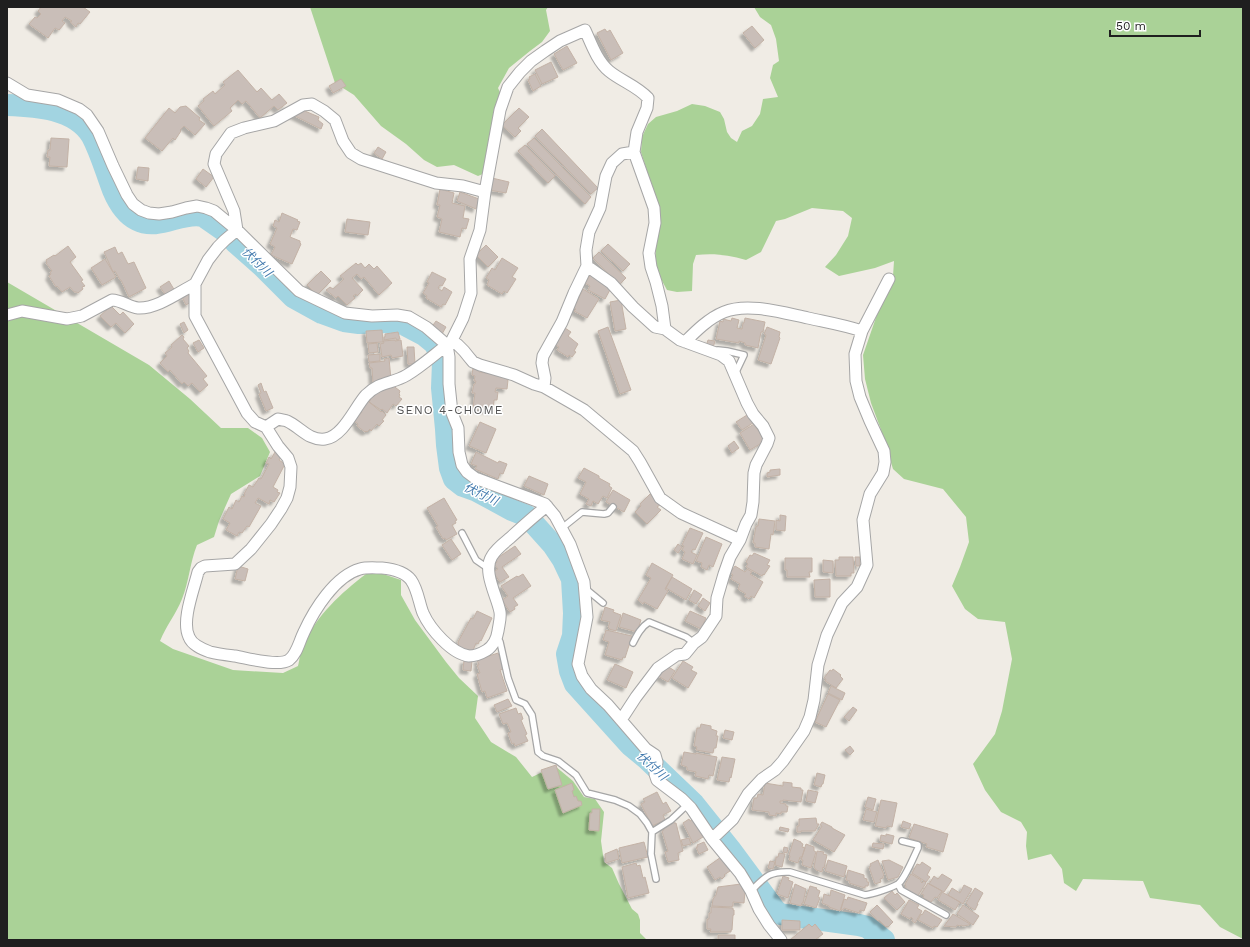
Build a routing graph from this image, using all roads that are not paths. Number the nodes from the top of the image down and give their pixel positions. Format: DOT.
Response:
graph roads {
  1 [pos="7,83"];
  2 [pos="634,152"];
  3 [pos="485,192"];
  4 [pos="232,234"];
  5 [pos="587,266"];
  6 [pos="889,279"];
  7 [pos="195,284"];
  8 [pos="7,315"];
  9 [pos="665,329"];
  10 [pos="862,331"];
  11 [pos="686,342"];
  12 [pos="443,348"];
  13 [pos="713,352"];
  14 [pos="735,375"];
  15 [pos="544,387"];
  16 [pos="266,427"];
  17 [pos="547,506"];
  18 [pos="613,507"];
  19 [pos="562,528"];
  20 [pos="462,533"];
  21 [pos="740,540"];
  22 [pos="489,569"];
  23 [pos="585,588"];
  24 [pos="603,603"];
  25 [pos="497,637"];
  26 [pos="694,643"];
  27 [pos="633,644"];
  28 [pos="621,720"];
  29 [pos="687,805"];
  30 [pos="652,832"];
  31 [pos="717,835"];
  32 [pos="902,841"];
  33 [pos="656,879"];
  34 [pos="898,884"];
  35 [pos="751,891"];
  36 [pos="946,915"];
  37 [pos="781,940"];
  1 -- 4 [label="street"];
  2 -- 3 [label="street"];
  2 -- 5 [label="street"];
  2 -- 9 [label="street"];
  3 -- 4 [label="street"];
  3 -- 12 [label="street"];
  4 -- 7 [label="street"];
  4 -- 12 [label="street"];
  5 -- 9 [label="street"];
  5 -- 15 [label="street"];
  6 -- 10 [label="street"];
  7 -- 8 [label="street"];
  7 -- 16 [label="street"];
  9 -- 11 [label="street"];
  10 -- 11 [label="street"];
  10 -- 31 [label="street"];
  11 -- 13 [label="street"];
  12 -- 15 [label="street"];
  12 -- 16 [label="street"];
  12 -- 17 [label="street"];
  13 -- 14 [label="street"];
  13 -- 14 [label="lane"];
  14 -- 21 [label="street"];
  15 -- 21 [label="street"];
  16 -- 25 [label="street"];
  17 -- 19 [label="street"];
  17 -- 22 [label="street"];
  18 -- 19 [label="lane"];
  19 -- 23 [label="street"];
  20 -- 22 [label="lane"];
  21 -- 26 [label="street"];
  22 -- 25 [label="street"];
  23 -- 24 [label="lane"];
  23 -- 28 [label="street"];
  25 -- 30 [label="lane"];
  26 -- 27 [label="lane"];
  26 -- 28 [label="street"];
  28 -- 29 [label="street"];
  29 -- 30 [label="lane"];
  29 -- 31 [label="street"];
  30 -- 33 [label="lane"];
  31 -- 35 [label="street"];
  32 -- 34 [label="lane"];
  34 -- 35 [label="lane"];
  34 -- 36 [label="lane"];
  35 -- 37 [label="street"];
}
